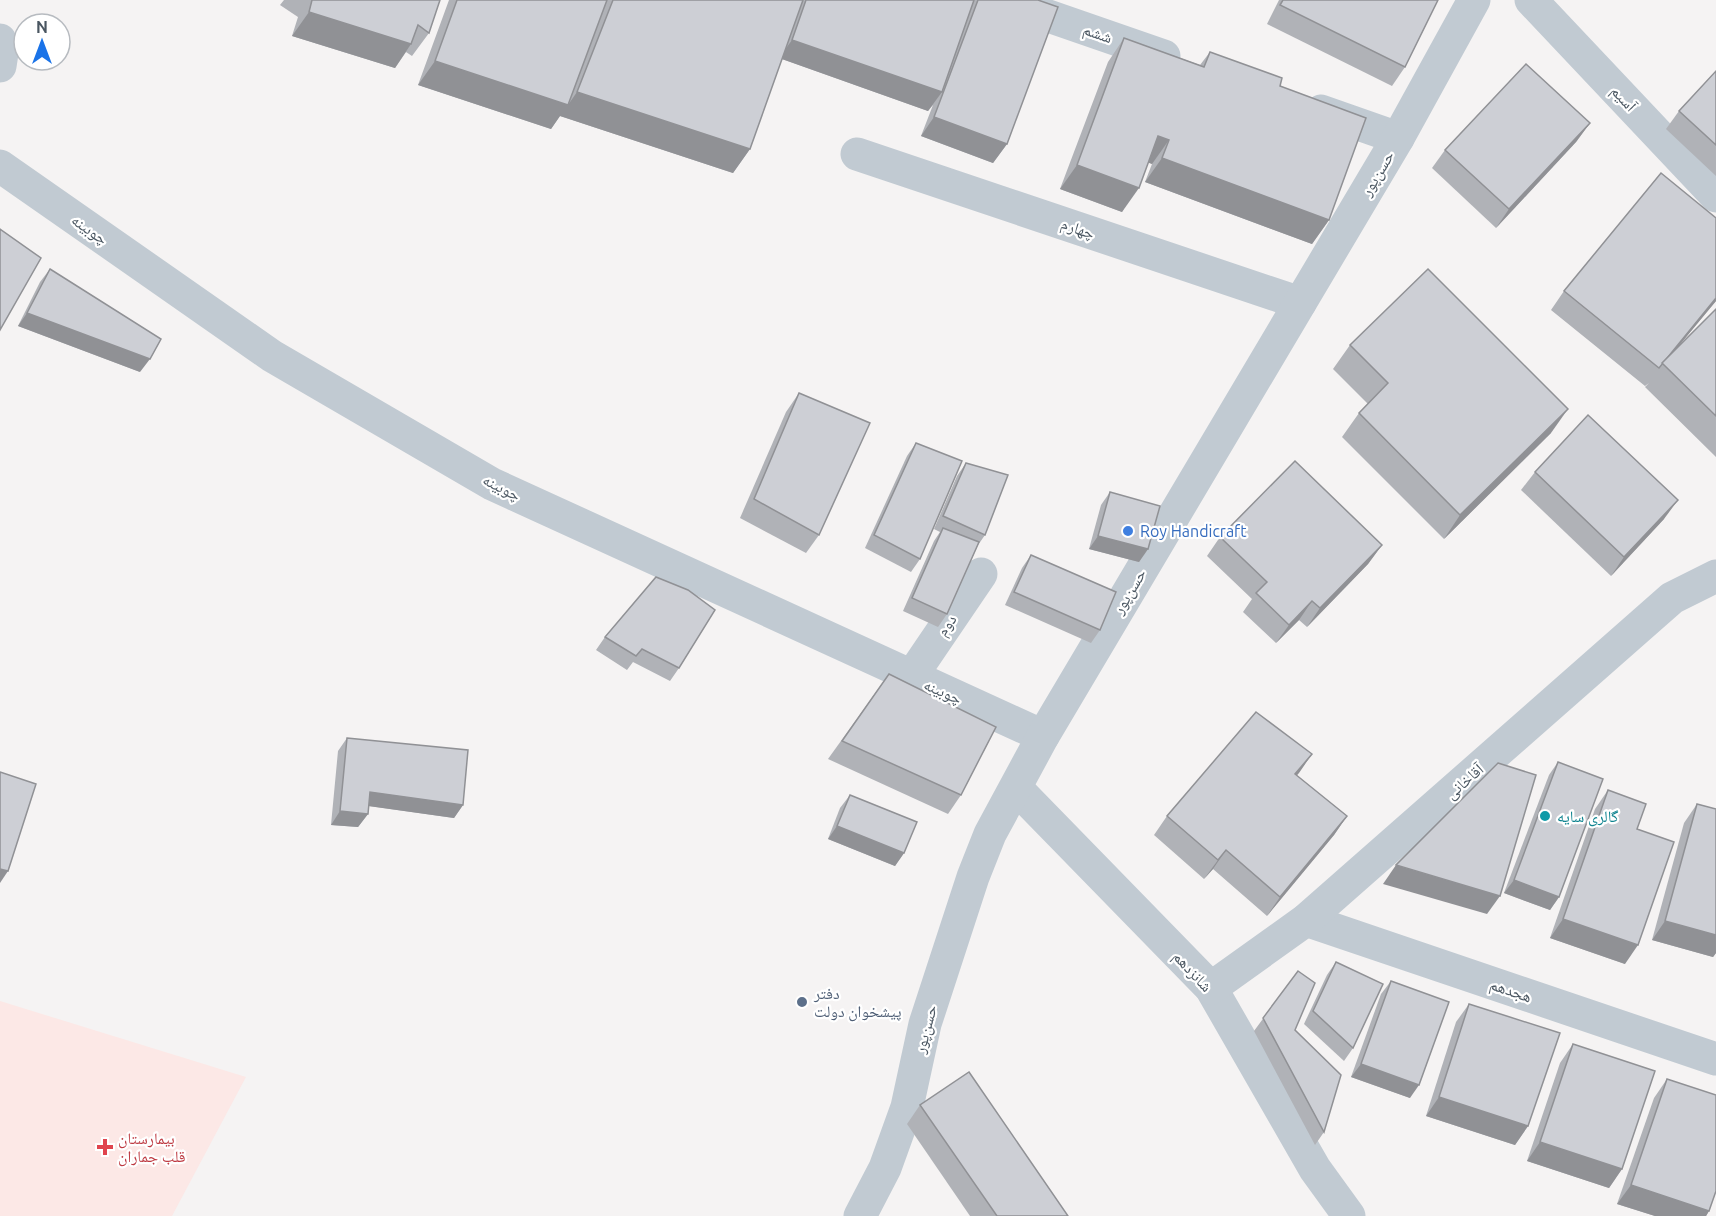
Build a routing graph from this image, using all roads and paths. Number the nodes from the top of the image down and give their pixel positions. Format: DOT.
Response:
graph roads {
  1 [pos="1002,0"];
  2 [pos="1474,0"];
  3 [pos="1531,0"];
  4 [pos="0,40"];
  5 [pos="0,66"];
  6 [pos="1194,67"];
  7 [pos="1296,102"];
  8 [pos="1398,138"];
  9 [pos="857,154"];
  10 [pos="0,166"];
  11 [pos="1716,196"];
  12 [pos="1300,303"];
  13 [pos="981,574"];
  14 [pos="1716,576"];
  15 [pos="912,677"];
  16 [pos="1043,736"];
  17 [pos="1016,788"];
  18 [pos="1306,921"];
  19 [pos="1212,988"];
  20 [pos="1716,1059"];
  21 [pos="860,1216"];
  22 [pos="1349,1216"];
  1 -- 6 [label="street, ششم"];
  2 -- 8 [label="street, حسن‌پور"];
  3 -- 11 [label="street, آسیم"];
  4 -- 5 [label="street"];
  7 -- 8 [label="street"];
  8 -- 12 [label="street, حسن‌پور"];
  9 -- 12 [label="street, چهارم"];
  10 -- 15 [label="street, چوبینه"];
  12 -- 16 [label="street, حسن‌پور"];
  13 -- 15 [label="street, دوم"];
  14 -- 18 [label="street, آقاخانی"];
  15 -- 16 [label="street, چوبینه"];
  16 -- 17 [label="street, حسن‌پور"];
  17 -- 19 [label="street, شانزدهم"];
  17 -- 21 [label="street, حسن‌پور"];
  18 -- 19 [label="street, آقاخانی"];
  18 -- 20 [label="street, هجدهم"];
  19 -- 22 [label="street, شانزدهم"];
}
